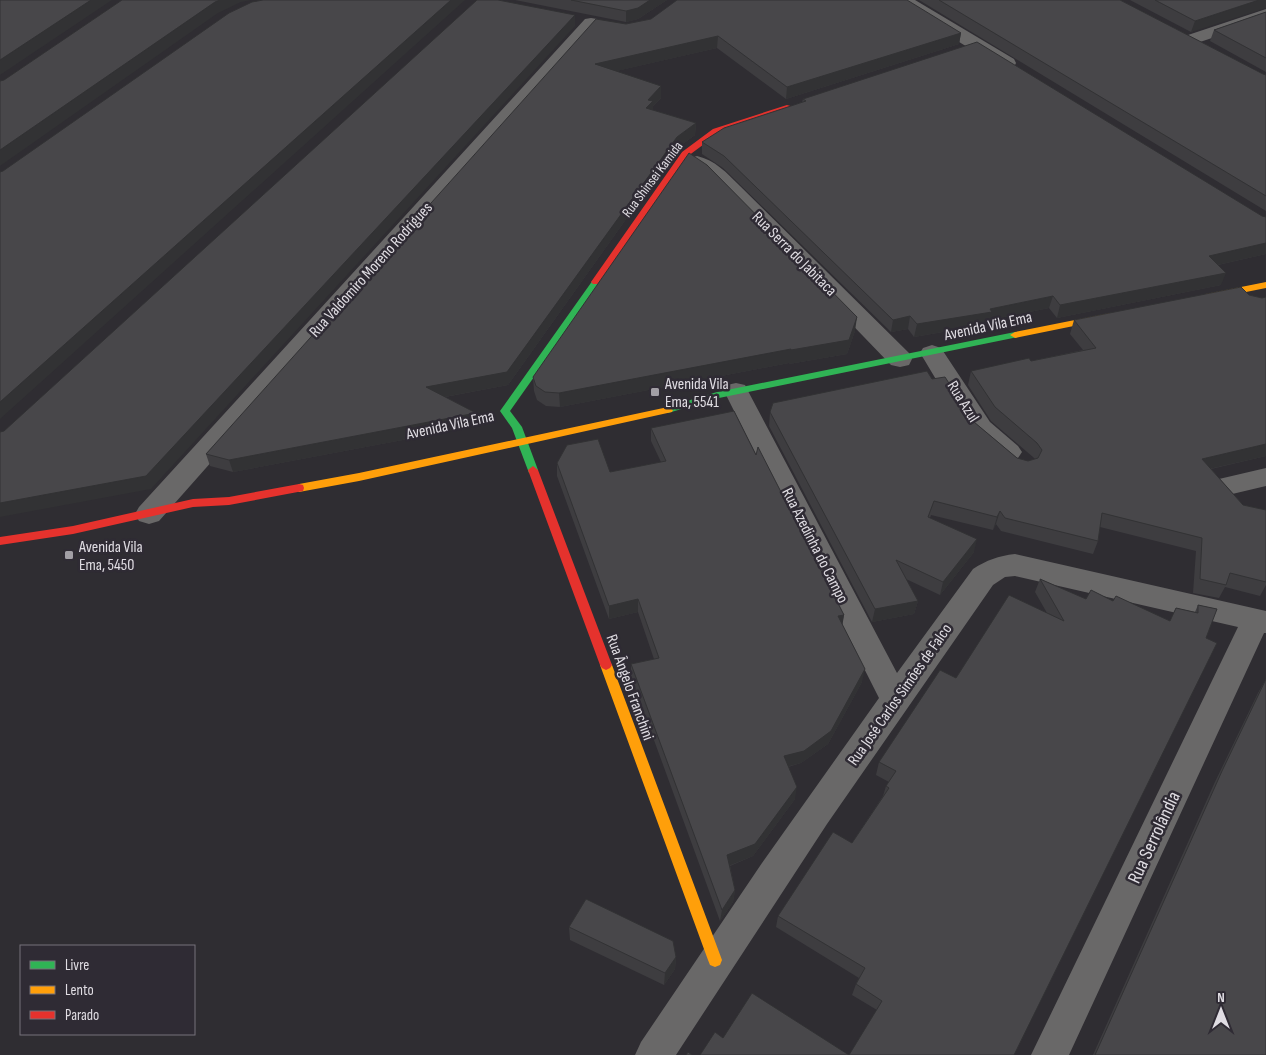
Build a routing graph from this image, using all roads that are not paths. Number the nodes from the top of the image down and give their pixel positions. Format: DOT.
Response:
graph roads {
  1 [pos="903,0"];
  2 [pos="1266,14"];
  3 [pos="590,23"];
  4 [pos="1174,31"];
  5 [pos="1191,40"];
  6 [pos="978,45"];
  7 [pos="1207,49"];
  8 [pos="959,51"];
  9 [pos="1020,71"];
  10 [pos="798,104"];
  11 [pos="686,154"];
  12 [pos="1266,284"];
  13 [pos="1199,298"];
  14 [pos="1123,314"];
  15 [pos="932,353"];
  16 [pos="900,359"];
  17 [pos="689,393"];
  18 [pos="727,393"];
  19 [pos="530,424"];
  20 [pos="511,428"];
  21 [pos="523,442"];
  22 [pos="1023,464"];
  23 [pos="1266,477"];
  24 [pos="1228,486"];
  25 [pos="218,490"];
  26 [pos="194,503"];
  27 [pos="149,514"];
  28 [pos="0,541"];
  29 [pos="1261,620"];
  30 [pos="895,698"];
  31 [pos="715,960"];
  32 [pos="654,1055"];
  33 [pos="1050,1055"];
  1 -- 6 [label="street"];
  2 -- 5 [label="street"];
  3 -- 27 [label="street, Rua Valdomiro Moreno Rodrigues"];
  4 -- 5 [label="street"];
  5 -- 7 [label="street"];
  6 -- 8 [label="street"];
  6 -- 9 [label="street"];
  10 -- 11 [label="street, Rua Shinsei Kamida"];
  11 -- 16 [label="street, Rua Serra do Jabitaca"];
  11 -- 20 [label="street, Rua Shinsei Kamida"];
  12 -- 13 [label="street"];
  14 -- 15 [label="street, Avenida Vila Ema"];
  15 -- 16 [label="street, Avenida Vila Ema"];
  15 -- 22 [label="street, Rua Azul"];
  16 -- 18 [label="street, Avenida Vila Ema"];
  17 -- 18 [label="street, Avenida Vila Ema"];
  18 -- 21 [label="street, Avenida Vila Ema"];
  18 -- 30 [label="street, Rua Azedinha do Campo"];
  19 -- 20 [label="street, Avenida Vila Ema"];
  20 -- 21 [label="street, Rua Ângelo Franchini"];
  21 -- 26 [label="street, Avenida Vila Ema"];
  21 -- 31 [label="street, Rua Ângelo Franchini"];
  23 -- 24 [label="street"];
  25 -- 26 [label="street, Avenida Vila Ema"];
  26 -- 27 [label="street, Avenida Vila Ema"];
  27 -- 28 [label="street, Avenida Vila Ema"];
  29 -- 30 [label="street, Rua José Carlos Simões de Falco"];
  29 -- 33 [label="street, Rua Serrolândia"];
  30 -- 31 [label="street, Rua José Carlos Simões de Falco"];
  31 -- 32 [label="street, Rua José Carlos Simões de Falco"];
}
